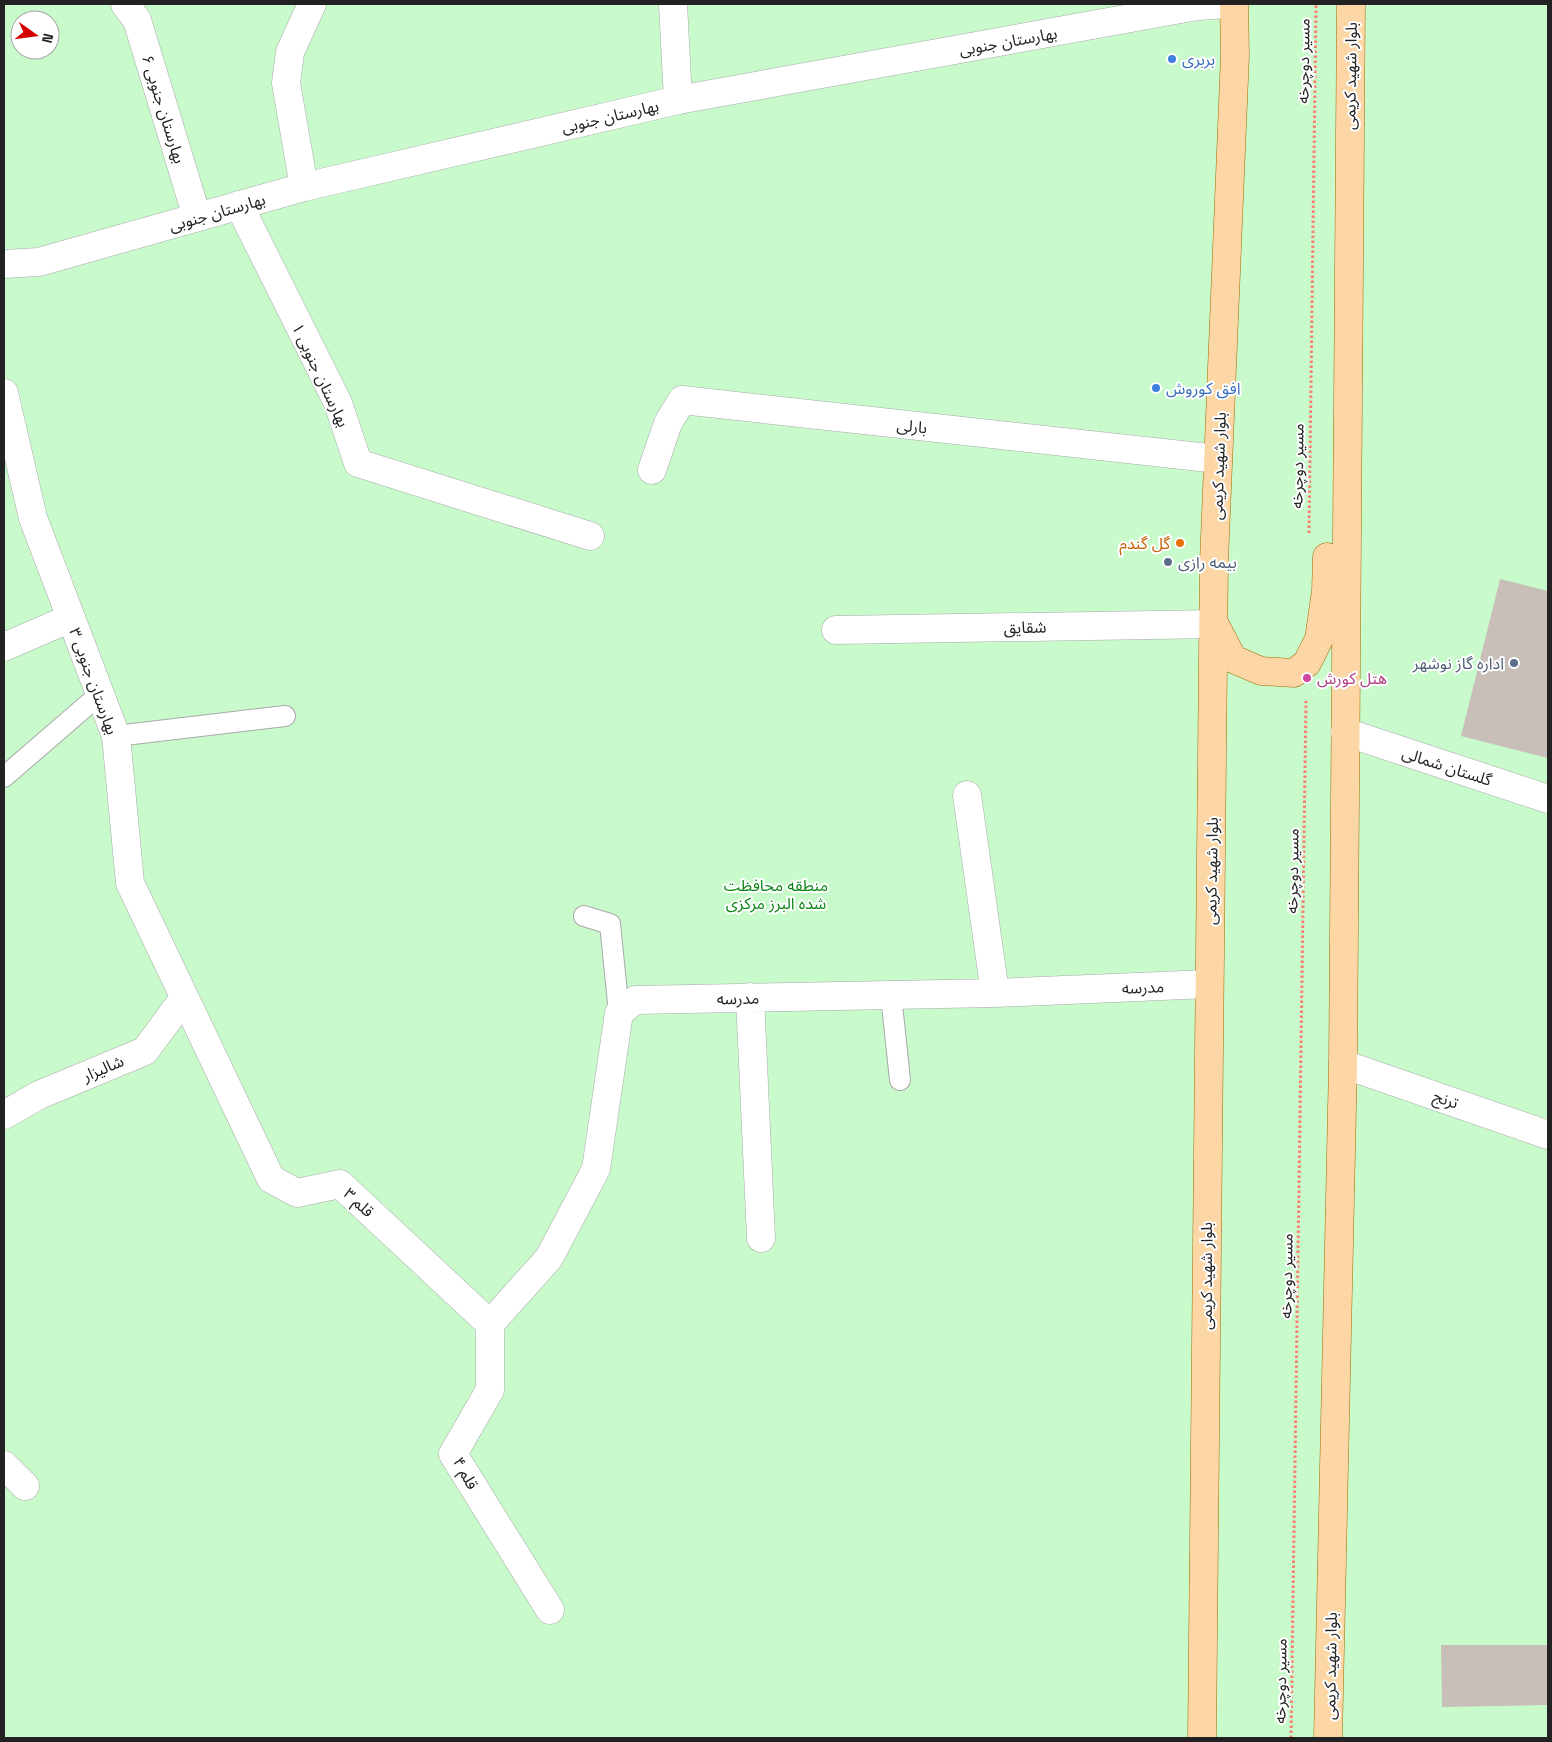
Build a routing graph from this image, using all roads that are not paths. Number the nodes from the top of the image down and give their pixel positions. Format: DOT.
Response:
graph roads {
  1 [pos="125,4"];
  2 [pos="312,4"];
  3 [pos="673,4"];
  4 [pos="1225,4"];
  5 [pos="1234,4"];
  6 [pos="1351,4"];
  7 [pos="678,100"];
  8 [pos="1349,180"];
  9 [pos="304,187"];
  10 [pos="239,205"];
  11 [pos="197,217"];
  12 [pos="4,264"];
  13 [pos="4,393"];
  14 [pos="1218,459"];
  15 [pos="652,470"];
  16 [pos="590,536"];
  17 [pos="71,618"];
  18 [pos="1214,624"];
  19 [pos="836,630"];
  20 [pos="4,647"];
  21 [pos="100,694"];
  22 [pos="285,716"];
  23 [pos="1345,732"];
  24 [pos="116,736"];
  25 [pos="4,776"];
  26 [pos="967,796"];
  27 [pos="1548,800"];
  28 [pos="584,916"];
  29 [pos="1208,984"];
  30 [pos="994,993"];
  31 [pos="891,995"];
  32 [pos="184,998"];
  33 [pos="750,998"];
  34 [pos="619,1013"];
  35 [pos="1343,1064"];
  36 [pos="900,1080"];
  37 [pos="4,1116"];
  38 [pos="1548,1135"];
  39 [pos="760,1238"];
  40 [pos="490,1324"];
  41 [pos="4,1465"];
  42 [pos="25,1486"];
  43 [pos="550,1610"];
  44 [pos="1202,1738"];
  45 [pos="1328,1738"];
  1 -- 11 [label="street, بهارستان جنوبی ۶"];
  2 -- 9 [label="street"];
  3 -- 7 [label="street"];
  4 -- 7 [label="street, بهارستان جنوبی"];
  5 -- 14 [label="main road, بلوار شهید کریمی"];
  6 -- 8 [label="main road, بلوار شهید کریمی"];
  7 -- 9 [label="street, بهارستان جنوبی"];
  8 -- 18 [label="main road"];
  8 -- 23 [label="main road, بلوار شهید کریمی"];
  9 -- 10 [label="street, بهارستان جنوبی"];
  10 -- 11 [label="street, بهارستان جنوبی"];
  10 -- 16 [label="street, بهارستان جنوبی ۱"];
  11 -- 12 [label="street, بهارستان جنوبی"];
  13 -- 17 [label="street, بهارستان جنوبی ۳"];
  14 -- 15 [label="street, بارلی"];
  14 -- 18 [label="main road, بلوار شهید کریمی"];
  17 -- 20 [label="street"];
  17 -- 21 [label="street, بهارستان جنوبی ۳"];
  18 -- 19 [label="street, شقایق"];
  18 -- 29 [label="main road, بلوار شهید کریمی"];
  21 -- 24 [label="street, بهارستان جنوبی ۳"];
  21 -- 25 [label="lane"];
  22 -- 24 [label="lane"];
  23 -- 27 [label="street, گلستان شمالی"];
  23 -- 35 [label="main road, بلوار شهید کریمی"];
  24 -- 32 [label="street, بهارستان جنوبی ۳"];
  26 -- 30 [label="street"];
  28 -- 34 [label="lane"];
  29 -- 30 [label="street, مدرسه"];
  29 -- 44 [label="main road, بلوار شهید کریمی"];
  30 -- 31 [label="street, مدرسه"];
  31 -- 33 [label="street, مدرسه"];
  31 -- 36 [label="lane"];
  32 -- 37 [label="street, شالیزار"];
  32 -- 40 [label="street, قلم ۳"];
  33 -- 34 [label="street, مدرسه"];
  33 -- 39 [label="street"];
  34 -- 40 [label="street"];
  35 -- 38 [label="street, ترنج"];
  35 -- 45 [label="main road, بلوار شهید کریمی"];
  40 -- 43 [label="street, قلم ۴"];
  41 -- 42 [label="street"];
}
